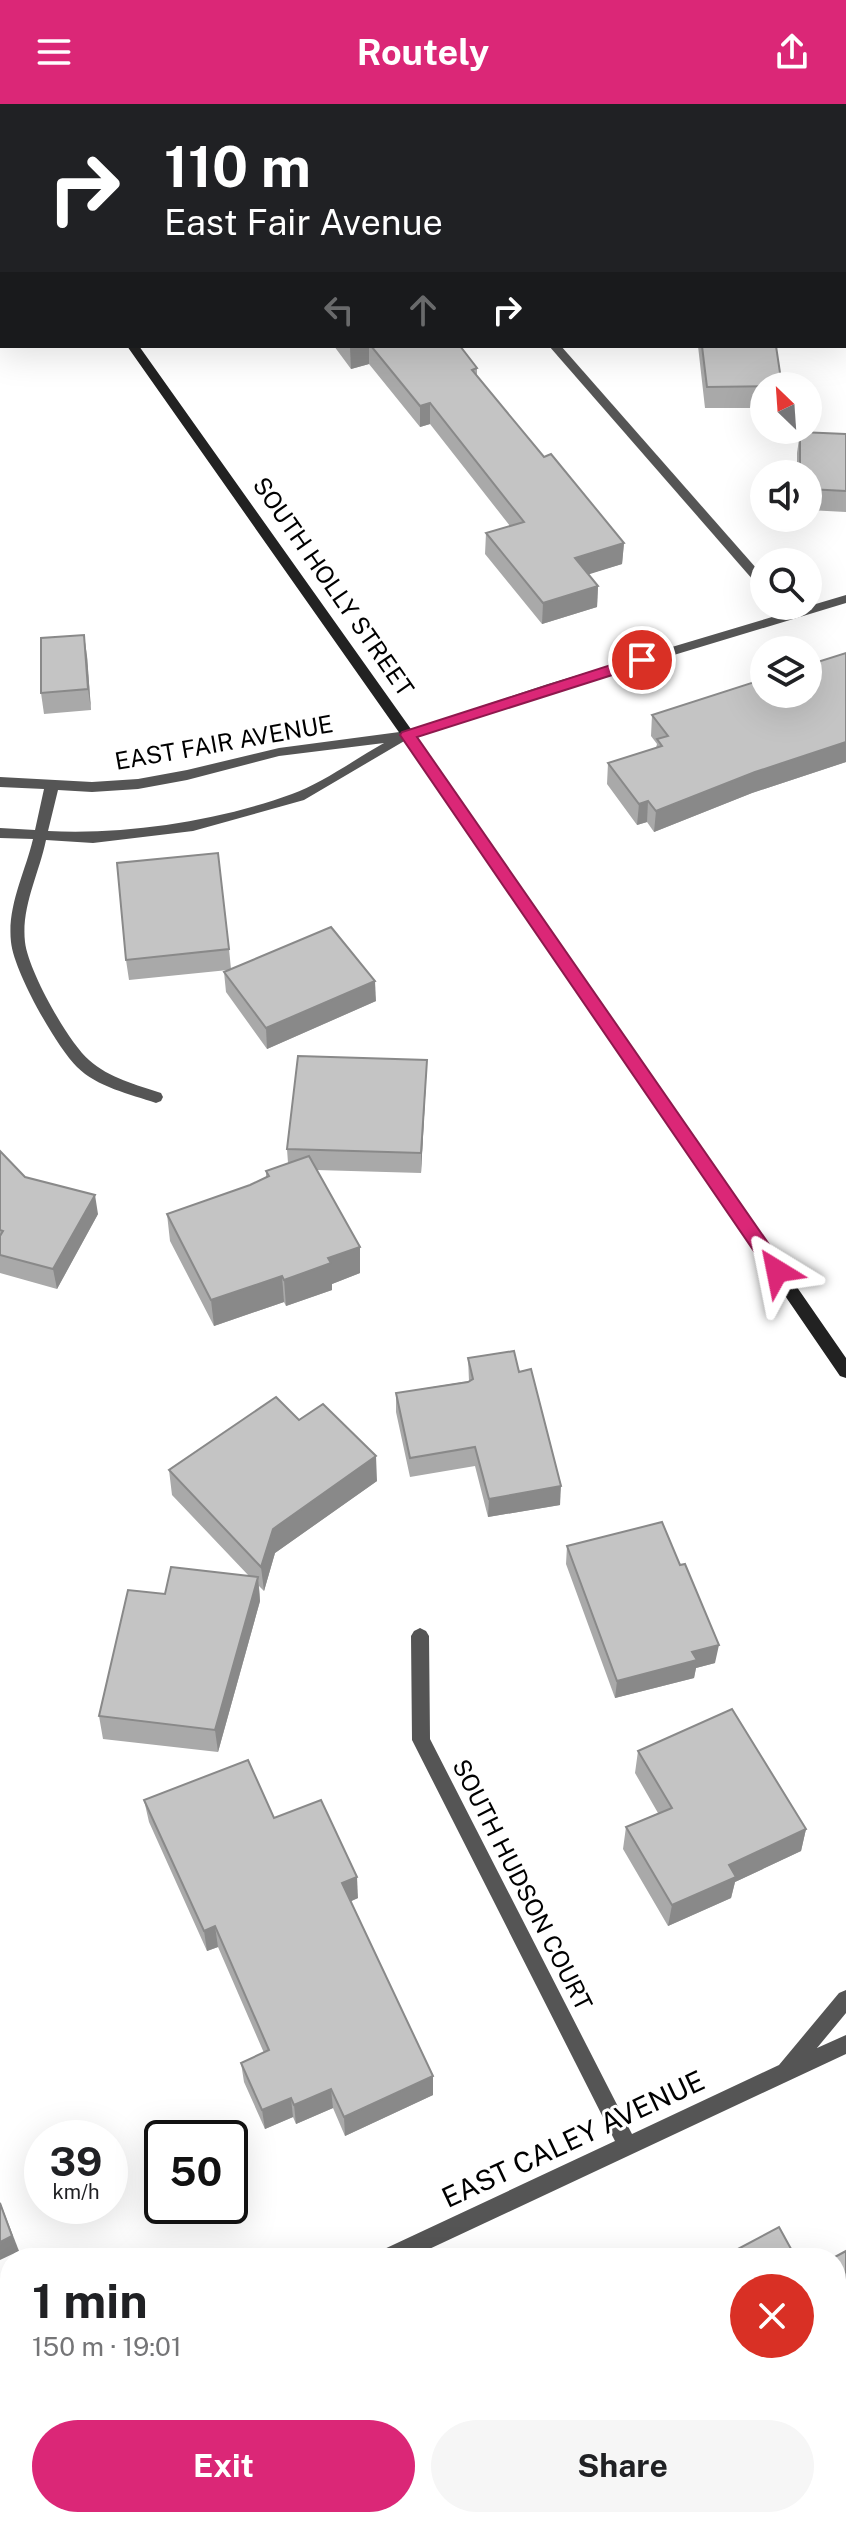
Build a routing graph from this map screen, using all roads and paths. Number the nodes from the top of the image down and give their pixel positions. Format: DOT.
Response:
graph roads {
  1 [pos="134,348"];
  2 [pos="557,348"];
  3 [pos="750,569"];
  4 [pos="846,599"];
  5 [pos="822,604"];
  6 [pos="759,620"];
  7 [pos="408,735"];
  8 [pos="0,782"];
  9 [pos="52,785"];
  10 [pos="0,833"];
  11 [pos="41,836"];
  12 [pos="156,1097"];
  13 [pos="846,1371"];
  14 [pos="420,1636"];
  15 [pos="846,1999"];
  16 [pos="846,2044"];
  17 [pos="784,2071"];
  18 [pos="627,2144"];
  19 [pos="408,2248"];
  1 -- 7 [label="main road, SOUTH HOLLY STREET"];
  2 -- 3 [label="street"];
  4 -- 5 [label="street, EAST FAIR AVENUE"];
  6 -- 7 [label="street, EAST FAIR AVENUE"];
  7 -- 9 [label="street, EAST FAIR AVENUE"];
  7 -- 11 [label="street, EAST FAIR AVENUE"];
  7 -- 13 [label="main road, SOUTH HOLLY STREET"];
  8 -- 9 [label="street, EAST FAIR AVENUE"];
  9 -- 11 [label="street"];
  10 -- 11 [label="street, EAST FAIR AVENUE"];
  11 -- 12 [label="street"];
  14 -- 18 [label="street, SOUTH HUDSON COURT"];
  15 -- 17 [label="street, EAST CALEY AVENUE"];
  16 -- 17 [label="street, EAST CALEY AVENUE"];
  17 -- 18 [label="street, EAST CALEY AVENUE"];
  18 -- 19 [label="street, EAST CALEY AVENUE"];
}
